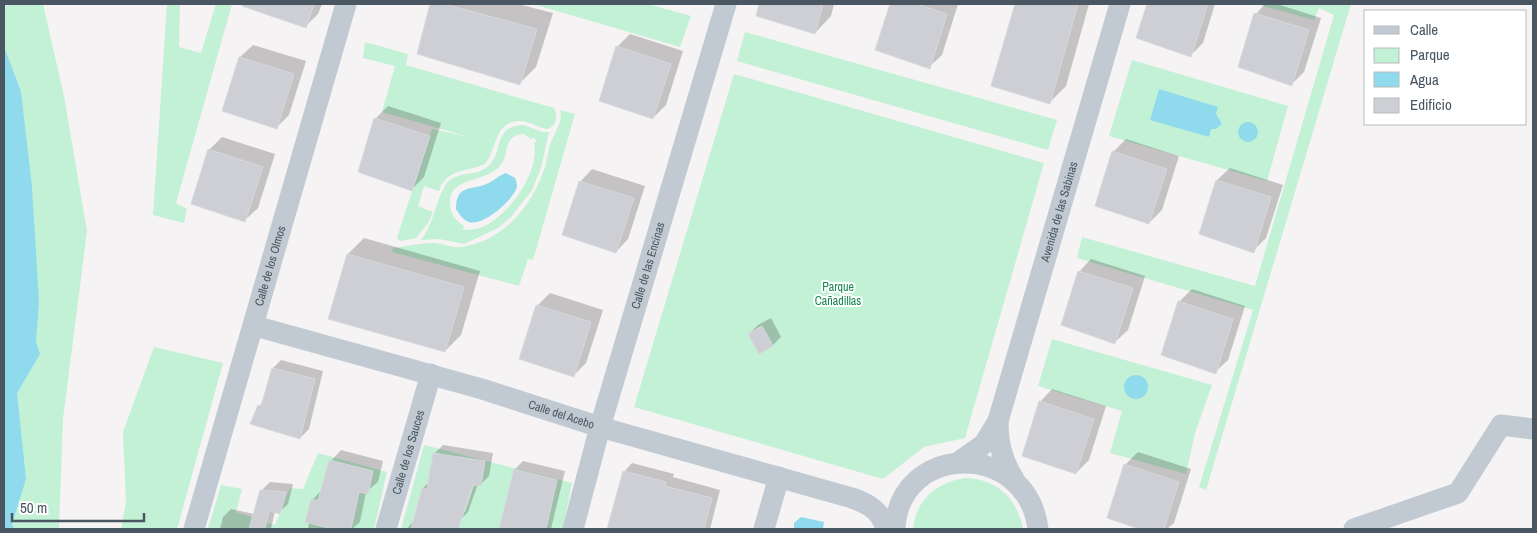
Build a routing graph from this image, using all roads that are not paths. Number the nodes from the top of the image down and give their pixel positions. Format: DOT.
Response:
graph roads {
  1 [pos="346,4"];
  2 [pos="726,4"];
  3 [pos="1120,4"];
  4 [pos="255,326"];
  5 [pos="431,374"];
  6 [pos="998,421"];
  7 [pos="600,427"];
  8 [pos="1533,429"];
  9 [pos="957,463"];
  10 [pos="779,477"];
  11 [pos="1015,481"];
  12 [pos="912,486"];
  13 [pos="867,503"];
  14 [pos="1039,526"];
  15 [pos="194,529"];
  16 [pos="386,529"];
  17 [pos="573,529"];
  18 [pos="764,529"];
  19 [pos="886,529"];
  20 [pos="895,529"];
  21 [pos="1354,529"];
  1 -- 4 [label="street, Calle de los Olmos"];
  2 -- 7 [label="street, Calle de las Encinas"];
  3 -- 6 [label="street, Avenida de las Sabinas"];
  4 -- 5 [label="street, Calle del Acebo"];
  4 -- 15 [label="street, Calle de los Olmos"];
  5 -- 7 [label="street, Calle del Acebo"];
  5 -- 16 [label="street, Calle de los Sauces"];
  6 -- 9 [label="street, Avenida de las Sabinas"];
  6 -- 11 [label="street, Avenida de las Sabinas"];
  7 -- 10 [label="street, Calle del Acebo"];
  7 -- 17 [label="street, Calle de las Encinas"];
  8 -- 21 [label="street"];
  9 -- 11 [label="street"];
  9 -- 12 [label="street, Calle del Acebo"];
  10 -- 13 [label="street, Calle del Acebo"];
  10 -- 18 [label="street"];
  11 -- 14 [label="street"];
  12 -- 13 [label="street, Calle del Acebo"];
  12 -- 20 [label="street"];
  13 -- 19 [label="street"];
}
